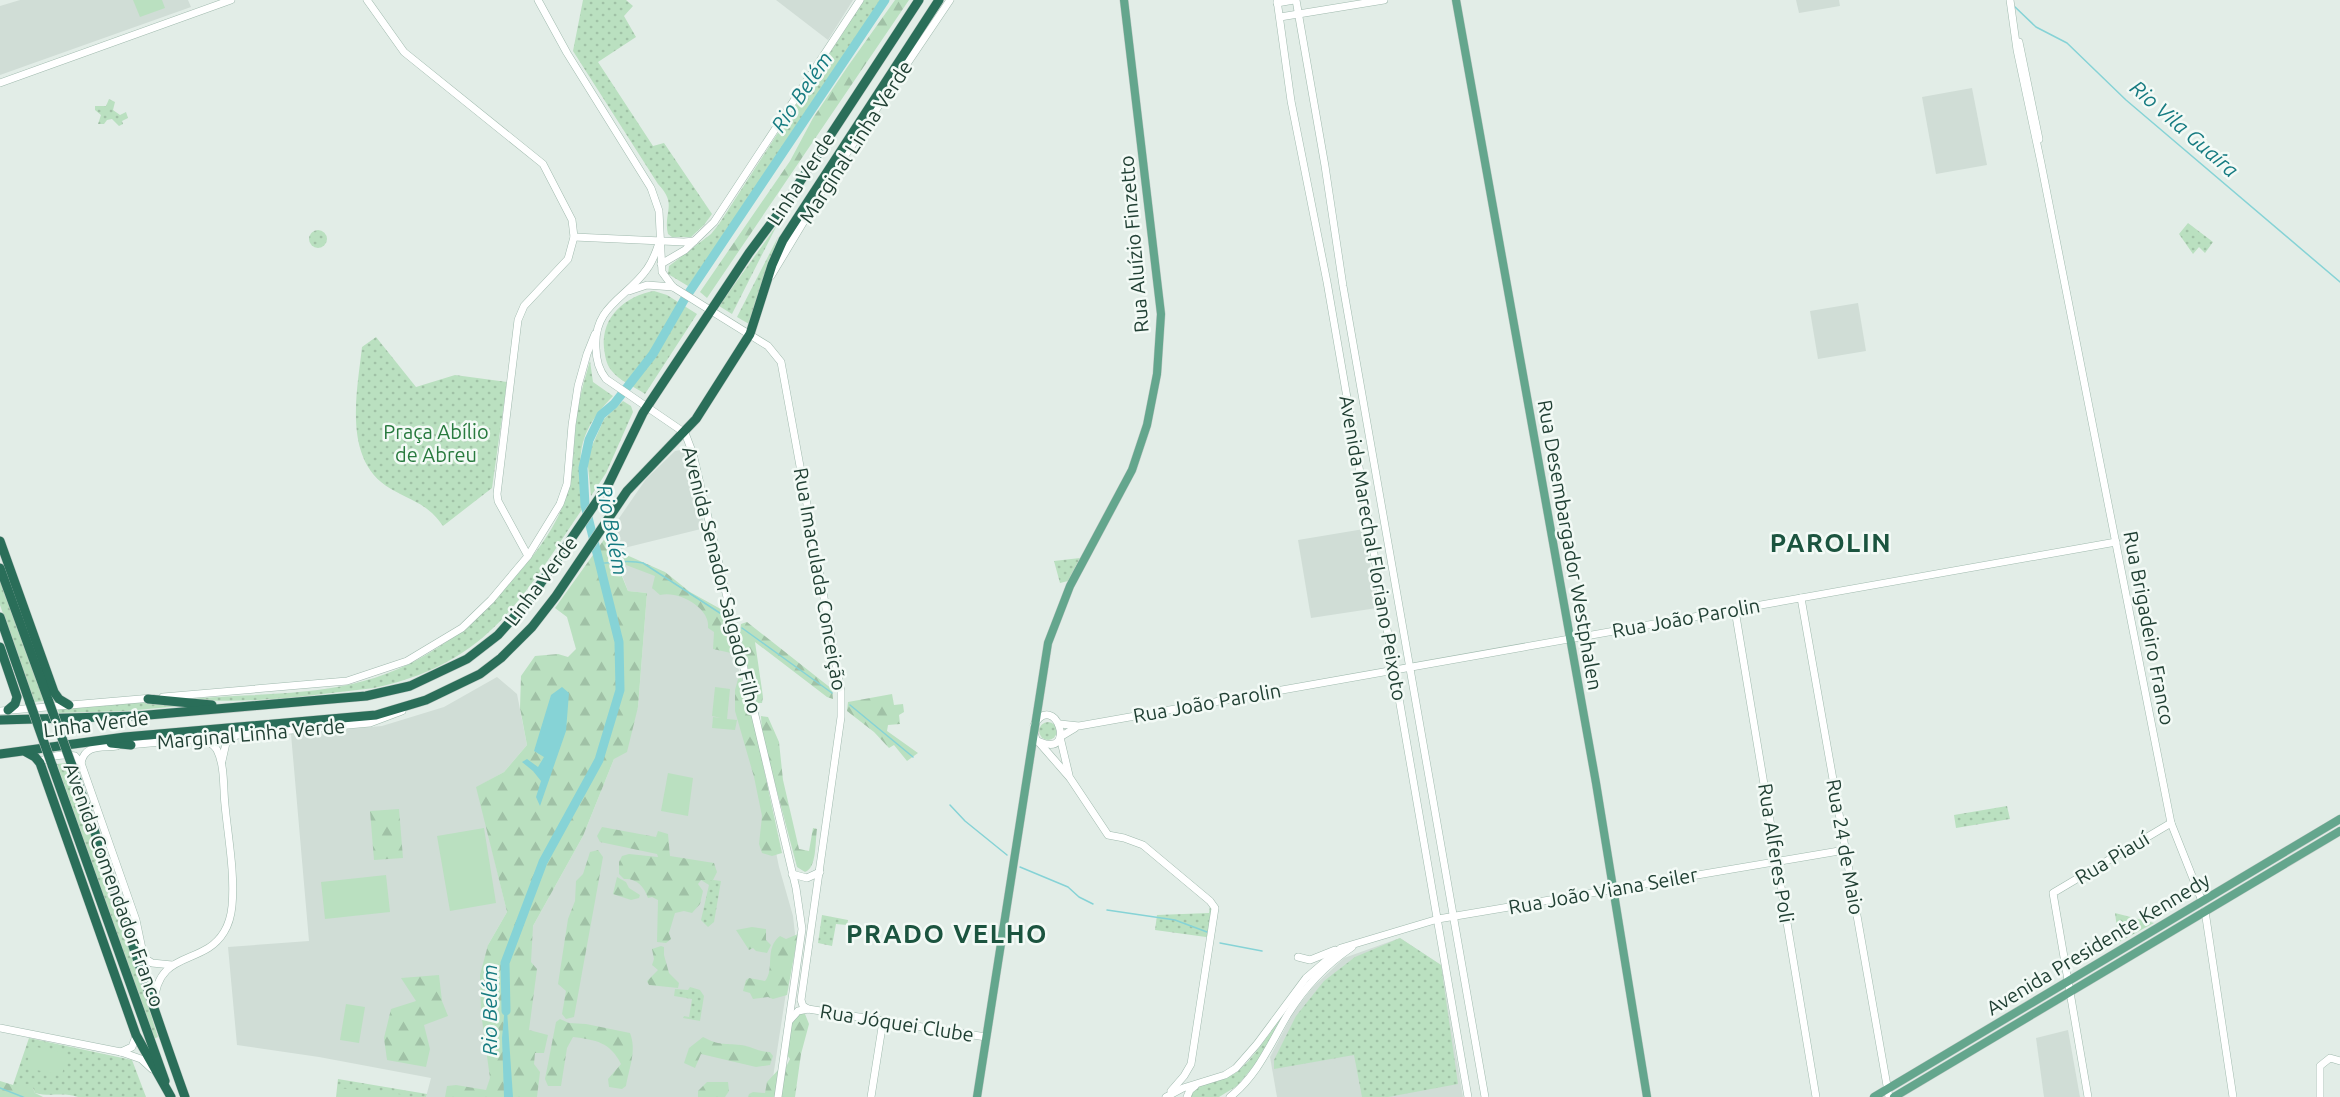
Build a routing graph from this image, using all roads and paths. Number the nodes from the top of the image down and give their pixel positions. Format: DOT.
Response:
graph roads {
  1 [pos="231,0"];
  2 [pos="367,0"];
  3 [pos="538,0"];
  4 [pos="860,0"];
  5 [pos="919,0"];
  6 [pos="939,0"];
  7 [pos="950,0"];
  8 [pos="1124,0"];
  9 [pos="1295,0"];
  10 [pos="1384,0"];
  11 [pos="1456,0"];
  12 [pos="2010,0"];
  13 [pos="1277,2"];
  14 [pos="1298,14"];
  15 [pos="1280,17"];
  16 [pos="0,83"];
  17 [pos="574,237"];
  18 [pos="696,240"];
  19 [pos="660,241"];
  20 [pos="661,264"];
  21 [pos="765,286"];
  22 [pos="673,287"];
  23 [pos="624,293"];
  24 [pos="707,309"];
  25 [pos="597,329"];
  26 [pos="750,334"];
  27 [pos="643,405"];
  28 [pos="685,433"];
  29 [pos="0,541"];
  30 [pos="2116,542"];
  31 [pos="528,556"];
  32 [pos="0,568"];
  33 [pos="1801,598"];
  34 [pos="1735,610"];
  35 [pos="0,616"];
  36 [pos="1570,639"];
  37 [pos="0,647"];
  38 [pos="1410,667"];
  39 [pos="1394,670"];
  40 [pos="1413,687"];
  41 [pos="1397,690"];
  42 [pos="148,699"];
  43 [pos="426,700"];
  44 [pos="69,705"];
  45 [pos="235,708"];
  46 [pos="4,711"];
  47 [pos="0,720"];
  48 [pos="1060,724"];
  49 [pos="1079,726"];
  50 [pos="1034,728"];
  51 [pos="237,735"];
  52 [pos="1060,737"];
  53 [pos="200,738"];
  54 [pos="94,741"];
  55 [pos="1040,742"];
  56 [pos="131,745"];
  57 [pos="26,752"];
  58 [pos="0,754"];
  59 [pos="81,763"];
  60 [pos="221,763"];
  61 [pos="40,764"];
  62 [pos="1070,778"];
  63 [pos="2340,819"];
  64 [pos="2171,823"];
  65 [pos="2340,831"];
  66 [pos="1845,850"];
  67 [pos="1777,861"];
  68 [pos="820,872"];
  69 [pos="792,874"];
  70 [pos="1613,889"];
  71 [pos="2202,902"];
  72 [pos="2205,911"];
  73 [pos="1453,916"];
  74 [pos="1438,919"];
  75 [pos="1362,942"];
  76 [pos="1341,948"];
  77 [pos="135,950"];
  78 [pos="120,954"];
  79 [pos="1298,957"];
  80 [pos="145,959"];
  81 [pos="172,965"];
  82 [pos="2068,981"];
  83 [pos="144,982"];
  84 [pos="2070,992"];
  85 [pos="125,1005"];
  86 [pos="153,1008"];
  87 [pos="808,1009"];
  88 [pos="883,1021"];
  89 [pos="789,1022"];
  90 [pos="0,1028"];
  91 [pos="136,1035"];
  92 [pos="986,1038"];
  93 [pos="121,1052"];
  94 [pos="2337,1059"];
  95 [pos="1921,1069"];
  96 [pos="156,1072"];
  97 [pos="1206,1081"];
  98 [pos="1921,1081"];
  99 [pos="1888,1093"];
  100 [pos="171,1097"];
  101 [pos="185,1097"];
  102 [pos="778,1097"];
  103 [pos="871,1097"];
  104 [pos="977,1097"];
  105 [pos="1166,1097"];
  106 [pos="1187,1097"];
  107 [pos="1230,1097"];
  108 [pos="1468,1097"];
  109 [pos="1485,1097"];
  110 [pos="1647,1097"];
  111 [pos="1816,1097"];
  112 [pos="1874,1097"];
  113 [pos="1894,1097"];
  114 [pos="2088,1097"];
  115 [pos="2233,1097"];
  116 [pos="2320,1097"];
  1 -- 16 [label="main road"];
  2 -- 17 [label="main road"];
  3 -- 19 [label="main road"];
  4 -- 18 [label="main road"];
  5 -- 24 [label="highway, Linha Verde"];
  6 -- 21 [label="highway, Linha Verde"];
  7 -- 21 [label="main road, Marginal Linha Verde"];
  8 -- 50 [label="main road, Rua Aluízio Finzetto"];
  9 -- 13 [label="main road"];
  9 -- 14 [label="main road, Avenida Marechal Floriano Peixoto"];
  10 -- 14 [label="main road"];
  11 -- 36 [label="main road, Rua Desembargador Westphalen"];
  12 -- 30 [label="main road, Rua Brigadeiro Franco"];
  13 -- 15 [label="main road, Avenida Marechal Floriano Peixoto"];
  14 -- 15 [label="main road"];
  14 -- 38 [label="main road, Avenida Marechal Floriano Peixoto"];
  15 -- 39 [label="main road, Avenida Marechal Floriano Peixoto"];
  17 -- 19 [label="main road"];
  17 -- 31 [label="main road"];
  18 -- 19 [label="main road"];
  18 -- 20 [label="main road"];
  19 -- 20 [label="main road, Rua Imaculada Conceição"];
  19 -- 23 [label="main road"];
  20 -- 22 [label="main road, Rua Imaculada Conceição"];
  21 -- 26 [label="highway, Linha Verde"];
  22 -- 23 [label="main road"];
  22 -- 24 [label="main road, Rua Imaculada Conceição"];
  23 -- 25 [label="main road"];
  24 -- 26 [label="main road, Rua Imaculada Conceição"];
  24 -- 27 [label="highway, Linha Verde"];
  25 -- 27 [label="main road, Avenida Senador Salgado Filho"];
  25 -- 31 [label="main road"];
  26 -- 28 [label="highway, Linha Verde"];
  26 -- 68 [label="main road, Rua Imaculada Conceição"];
  27 -- 28 [label="main road, Avenida Senador Salgado Filho"];
  27 -- 45 [label="highway, Linha Verde"];
  28 -- 43 [label="highway, Linha Verde"];
  28 -- 69 [label="main road, Avenida Senador Salgado Filho"];
  29 -- 44 [label="highway"];
  30 -- 33 [label="main road, Rua João Parolin"];
  30 -- 64 [label="main road, Rua Brigadeiro Franco"];
  31 -- 42 [label="main road"];
  32 -- 77 [label="highway, Avenida Comendador Franco, bridge"];
  33 -- 34 [label="main road, Rua João Parolin"];
  33 -- 66 [label="main road, Rua 24 de Maio"];
  34 -- 36 [label="main road, Rua João Parolin"];
  34 -- 67 [label="main road, Rua Alferes Poli"];
  35 -- 78 [label="highway, Avenida Comendador Franco, bridge"];
  36 -- 38 [label="main road, Rua João Parolin"];
  36 -- 70 [label="main road, Rua Desembargador Westphalen"];
  37 -- 46 [label="highway"];
  38 -- 39 [label="main road, Rua João Parolin"];
  38 -- 40 [label="main road, Avenida Marechal Floriano Peixoto"];
  39 -- 41 [label="main road, Avenida Marechal Floriano Peixoto"];
  39 -- 49 [label="main road, Rua João Parolin"];
  40 -- 41 [label="main road"];
  40 -- 73 [label="main road, Avenida Marechal Floriano Peixoto"];
  41 -- 74 [label="main road, Avenida Marechal Floriano Peixoto"];
  42 -- 44 [label="main road"];
  42 -- 45 [label="highway"];
  43 -- 51 [label="main road, Marginal Linha Verde"];
  43 -- 54 [label="highway, Linha Verde"];
  44 -- 46 [label="main road"];
  45 -- 47 [label="highway, Linha Verde"];
  48 -- 49 [label="main road, Rua João Parolin"];
  48 -- 50 [label="main road"];
  48 -- 52 [label="main road"];
  49 -- 52 [label="main road, Rua João Parolin"];
  50 -- 55 [label="main road"];
  50 -- 92 [label="main road, Rua Aluízio Finzetto"];
  51 -- 53 [label="main road, Marginal Linha Verde"];
  51 -- 60 [label="main road"];
  52 -- 55 [label="main road"];
  52 -- 62 [label="main road"];
  53 -- 56 [label="main road, Marginal Linha Verde"];
  53 -- 60 [label="main road"];
  54 -- 56 [label="highway"];
  54 -- 57 [label="highway, Linha Verde"];
  55 -- 62 [label="main road"];
  56 -- 59 [label="main road, Marginal Linha Verde"];
  57 -- 58 [label="highway, Linha Verde"];
  57 -- 61 [label="highway"];
  59 -- 61 [label="main road"];
  59 -- 80 [label="main road, Avenida Comendador Franco"];
  60 -- 81 [label="main road"];
  61 -- 85 [label="highway"];
  62 -- 105 [label="main road"];
  63 -- 71 [label="main road, Avenida Presidente Kennedy"];
  64 -- 71 [label="main road, Rua Brigadeiro Franco"];
  64 -- 82 [label="main road, Rua Piauí"];
  65 -- 72 [label="main road, Avenida Presidente Kennedy"];
  66 -- 67 [label="main road, Rua João Viana Seiler"];
  66 -- 99 [label="main road, Rua 24 de Maio"];
  67 -- 70 [label="main road, Rua João Viana Seiler"];
  67 -- 111 [label="main road, Rua Alferes Poli"];
  68 -- 69 [label="main road"];
  68 -- 87 [label="main road, Rua Imaculada Conceição"];
  69 -- 89 [label="main road, Avenida Senador Salgado Filho"];
  70 -- 73 [label="main road, Rua João Viana Seiler"];
  70 -- 110 [label="main road, Rua Desembargador Westphalen"];
  71 -- 72 [label="main road, Rua Brigadeiro Franco"];
  71 -- 82 [label="main road, Avenida Presidente Kennedy"];
  72 -- 84 [label="main road, Avenida Presidente Kennedy"];
  72 -- 115 [label="main road, Rua Brigadeiro Franco"];
  73 -- 74 [label="main road, Rua João Viana Seiler"];
  73 -- 109 [label="main road, Avenida Marechal Floriano Peixoto"];
  74 -- 75 [label="main road, Rua João Viana Seiler"];
  74 -- 108 [label="main road, Avenida Marechal Floriano Peixoto"];
  75 -- 76 [label="main road, Rua João Viana Seiler"];
  75 -- 107 [label="main road, Rua João Viana Seiler"];
  76 -- 79 [label="main road"];
  76 -- 97 [label="main road, Rua João Viana Seiler"];
  77 -- 80 [label="main road"];
  77 -- 83 [label="highway, Avenida Comendador Franco"];
  78 -- 85 [label="highway"];
  78 -- 100 [label="highway, Avenida Comendador Franco"];
  80 -- 81 [label="main road"];
  80 -- 83 [label="main road, Avenida Comendador Franco"];
  81 -- 86 [label="main road"];
  82 -- 84 [label="main road"];
  82 -- 95 [label="main road, Avenida Presidente Kennedy"];
  83 -- 86 [label="highway, Avenida Comendador Franco"];
  84 -- 98 [label="main road, Avenida Presidente Kennedy"];
  84 -- 114 [label="main road"];
  85 -- 91 [label="highway"];
  86 -- 101 [label="highway, Avenida Comendador Franco"];
  87 -- 88 [label="main road, Rua Jóquei Clube"];
  87 -- 89 [label="main road"];
  88 -- 92 [label="main road, Rua Jóquei Clube"];
  88 -- 103 [label="main road"];
  89 -- 102 [label="main road"];
  90 -- 93 [label="main road"];
  91 -- 93 [label="main road"];
  91 -- 96 [label="highway"];
  92 -- 104 [label="main road, Rua Aluízio Finzetto"];
  93 -- 96 [label="main road"];
  94 -- 116 [label="main road"];
  95 -- 98 [label="main road"];
  95 -- 99 [label="main road, Avenida Presidente Kennedy"];
  96 -- 100 [label="highway"];
  97 -- 105 [label="main road"];
  97 -- 106 [label="main road"];
  98 -- 113 [label="main road, Avenida Presidente Kennedy"];
  99 -- 112 [label="main road, Avenida Presidente Kennedy"];
}
